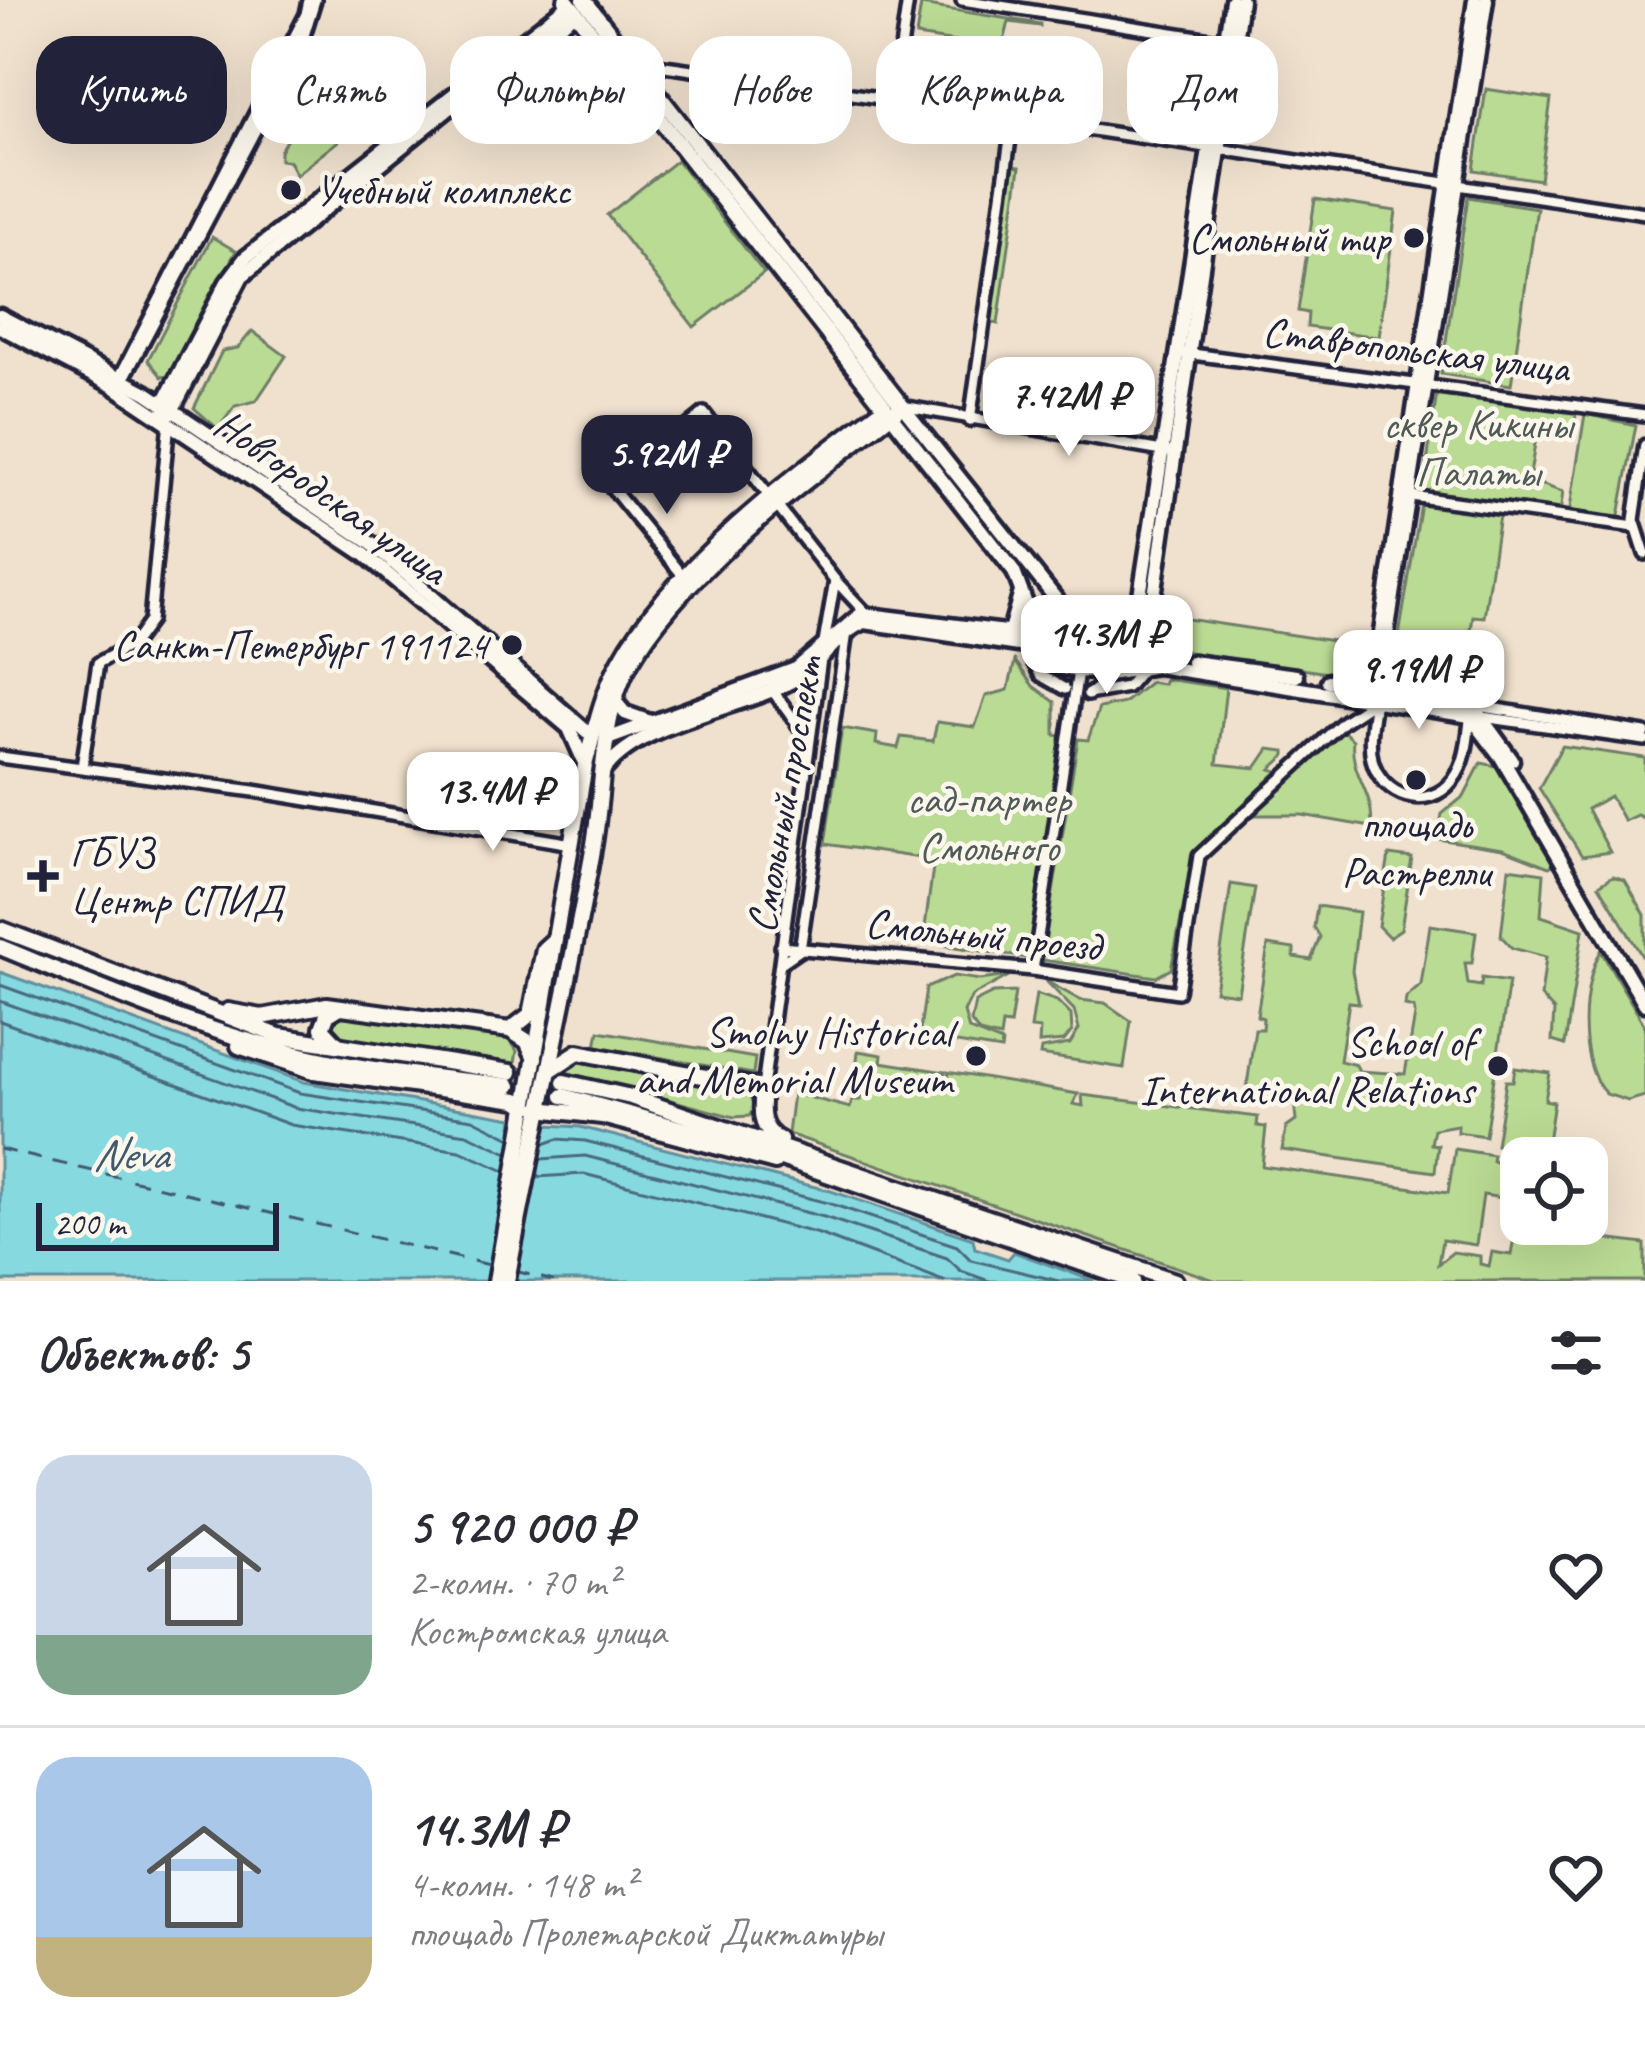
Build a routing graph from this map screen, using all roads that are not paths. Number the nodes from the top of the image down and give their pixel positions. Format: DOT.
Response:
graph roads {
  1 [pos="312,0"];
  2 [pos="606,0"];
  3 [pos="908,0"];
  4 [pos="962,0"];
  5 [pos="1232,0"];
  6 [pos="1241,0"];
  7 [pos="1475,0"];
  8 [pos="1486,0"];
  9 [pos="577,4"];
  10 [pos="606,36"];
  11 [pos="903,36"];
  12 [pos="1192,36"];
  13 [pos="1230,36"];
  14 [pos="1232,36"];
  15 [pos="665,66"];
  16 [pos="876,97"];
  17 [pos="665,106"];
  18 [pos="1103,131"];
  19 [pos="1009,144"];
  20 [pos="1216,144"];
  21 [pos="1215,148"];
  22 [pos="1453,184"];
  23 [pos="1645,213"];
  24 [pos="0,316"];
  25 [pos="0,327"];
  26 [pos="1185,353"];
  27 [pos="120,382"];
  28 [pos="1422,383"];
  29 [pos="893,410"];
  30 [pos="168,411"];
  31 [pos="1645,415"];
  32 [pos="970,421"];
  33 [pos="1645,445"];
  34 [pos="1170,452"];
  35 [pos="1411,496"];
  36 [pos="773,501"];
  37 [pos="1635,527"];
  38 [pos="1645,554"];
  39 [pos="835,580"];
  40 [pos="689,583"];
  41 [pos="1022,585"];
  42 [pos="1146,609"];
  43 [pos="868,612"];
  44 [pos="1076,624"];
  45 [pos="848,626"];
  46 [pos="1043,632"];
  47 [pos="1092,636"];
  48 [pos="1124,640"];
  49 [pos="1017,642"];
  50 [pos="824,644"];
  51 [pos="1143,660"];
  52 [pos="820,661"];
  53 [pos="1050,664"];
  54 [pos="1078,671"];
  55 [pos="1115,673"];
  56 [pos="1065,688"];
  57 [pos="772,690"];
  58 [pos="1088,694"];
  59 [pos="1376,694"];
  60 [pos="615,700"];
  61 [pos="1076,707"];
  62 [pos="1471,711"];
  63 [pos="1486,718"];
  64 [pos="655,724"];
  65 [pos="1645,736"];
  66 [pos="593,737"];
  67 [pos="610,738"];
  68 [pos="809,740"];
  69 [pos="0,757"];
  70 [pos="585,765"];
  71 [pos="82,767"];
  72 [pos="606,768"];
  73 [pos="572,844"];
  74 [pos="0,929"];
  75 [pos="555,943"];
  76 [pos="0,947"];
  77 [pos="781,947"];
  78 [pos="800,950"];
  79 [pos="575,951"];
  80 [pos="781,963"];
  81 [pos="1033,970"];
  82 [pos="1645,988"];
  83 [pos="185,1002"];
  84 [pos="1645,1004"];
  85 [pos="340,1007"];
  86 [pos="563,1022"];
  87 [pos="209,1028"];
  88 [pos="510,1030"];
  89 [pos="364,1052"];
  90 [pos="578,1052"];
  91 [pos="535,1058"];
  92 [pos="550,1070"];
  93 [pos="763,1088"];
  94 [pos="532,1111"];
  95 [pos="760,1116"];
  96 [pos="721,1126"];
  97 [pos="756,1144"];
  98 [pos="806,1155"];
  99 [pos="792,1164"];
  100 [pos="496,1281"];
  101 [pos="507,1281"];
  102 [pos="1133,1281"];
  103 [pos="1175,1281"];
  1 -- 27 [label="street"];
  2 -- 9 [label="main road"];
  3 -- 11 [label="street"];
  4 -- 12 [label="street"];
  5 -- 13 [label="street"];
  6 -- 14 [label="street"];
  7 -- 22 [label="street"];
  8 -- 22 [label="street"];
  9 -- 10 [label="main road"];
  9 -- 29 [label="main road"];
  9 -- 30 [label="street"];
  15 -- 16 [label="street"];
  17 -- 29 [label="main road"];
  18 -- 21 [label="street"];
  19 -- 32 [label="street"];
  20 -- 21 [label="street"];
  21 -- 22 [label="street"];
  21 -- 26 [label="street"];
  22 -- 23 [label="street"];
  22 -- 28 [label="street"];
  24 -- 27 [label="street, Новгородская улица"];
  25 -- 27 [label="street, Новгородская улица"];
  26 -- 28 [label="street, Ставропольская улица"];
  26 -- 34 [label="street"];
  27 -- 30 [label="street, Новгородская улица"];
  28 -- 31 [label="street, Ставропольская улица"];
  28 -- 35 [label="street"];
  28 -- 59 [label="street"];
  29 -- 32 [label="street"];
  29 -- 36 [label="main road"];
  29 -- 41 [label="street"];
  29 -- 44 [label="street"];
  30 -- 66 [label="street, Новгородская улица"];
  30 -- 70 [label="street, Новгородская улица"];
  30 -- 71 [label="street"];
  32 -- 34 [label="street"];
  33 -- 37 [label="street"];
  34 -- 42 [label="street"];
  35 -- 37 [label="street"];
  35 -- 59 [label="street"];
  36 -- 39 [label="street"];
  36 -- 40 [label="main road"];
  36 -- 40 [label="street"];
  37 -- 38 [label="street"];
  39 -- 43 [label="street"];
  39 -- 50 [label="street, Смольный проспект"];
  40 -- 60 [label="main road"];
  40 -- 66 [label="main road"];
  41 -- 46 [label="street"];
  41 -- 49 [label="street"];
  42 -- 44 [label="street"];
  42 -- 51 [label="street"];
  43 -- 45 [label="street"];
  43 -- 49 [label="street"];
  44 -- 46 [label="street"];
  44 -- 48 [label="street"];
  45 -- 49 [label="street"];
  45 -- 50 [label="street"];
  45 -- 52 [label="street"];
  45 -- 78 [label="street, Смольный проспект"];
  46 -- 47 [label="street"];
  46 -- 49 [label="street"];
  46 -- 53 [label="street"];
  47 -- 48 [label="street"];
  47 -- 54 [label="street"];
  48 -- 51 [label="street"];
  49 -- 53 [label="street"];
  49 -- 56 [label="street"];
  50 -- 52 [label="street, Смольный проспект"];
  50 -- 64 [label="street"];
  51 -- 55 [label="street"];
  51 -- 58 [label="street"];
  51 -- 59 [label="street"];
  52 -- 57 [label="street"];
  52 -- 68 [label="street, Смольный проспект"];
  53 -- 54 [label="street"];
  53 -- 56 [label="street"];
  54 -- 55 [label="street"];
  54 -- 61 [label="street"];
  55 -- 58 [label="street"];
  56 -- 61 [label="street"];
  57 -- 68 [label="street, Смольный проспект"];
  57 -- 72 [label="street"];
  58 -- 61 [label="street"];
  59 -- 62 [label="street"];
  59 -- 62 [label="street"];
  59 -- 81 [label="street, Смольный проезд"];
  60 -- 64 [label="street"];
  60 -- 67 [label="main road"];
  61 -- 81 [label="street"];
  62 -- 63 [label="street"];
  62 -- 65 [label="street"];
  62 -- 84 [label="street"];
  63 -- 65 [label="street"];
  63 -- 82 [label="street"];
  64 -- 67 [label="street"];
  66 -- 67 [label="main road"];
  66 -- 70 [label="main road"];
  67 -- 72 [label="main road"];
  68 -- 77 [label="street, Смольный проспект"];
  69 -- 71 [label="street"];
  70 -- 73 [label="main road"];
  71 -- 73 [label="street"];
  72 -- 79 [label="main road"];
  73 -- 75 [label="main road"];
  74 -- 83 [label="main road"];
  75 -- 79 [label="main road"];
  75 -- 88 [label="main road"];
  75 -- 91 [label="main road"];
  76 -- 87 [label="main road"];
  77 -- 78 [label="street, Смольный проезд"];
  77 -- 80 [label="street, Смольный проспект"];
  78 -- 80 [label="street, Смольный проспект"];
  78 -- 81 [label="street, Смольный проезд"];
  79 -- 86 [label="main road"];
  80 -- 93 [label="street, Смольный проспект"];
  83 -- 85 [label="main road"];
  83 -- 89 [label="main road"];
  85 -- 88 [label="main road"];
  85 -- 89 [label="main road"];
  86 -- 90 [label="main road"];
  86 -- 92 [label="main road"];
  87 -- 89 [label="main road"];
  87 -- 94 [label="main road"];
  88 -- 91 [label="main road"];
  90 -- 92 [label="main road"];
  90 -- 93 [label="main road"];
  91 -- 94 [label="main road"];
  92 -- 94 [label="main road"];
  93 -- 95 [label="main road"];
  94 -- 99 [label="main road"];
  94 -- 100 [label="main road"];
  94 -- 101 [label="main road"];
  95 -- 96 [label="main road"];
  95 -- 98 [label="main road"];
  96 -- 97 [label="main road"];
  96 -- 97 [label="main road"];
  97 -- 98 [label="main road"];
  97 -- 99 [label="main road"];
  98 -- 103 [label="main road"];
  99 -- 102 [label="main road"];
}
